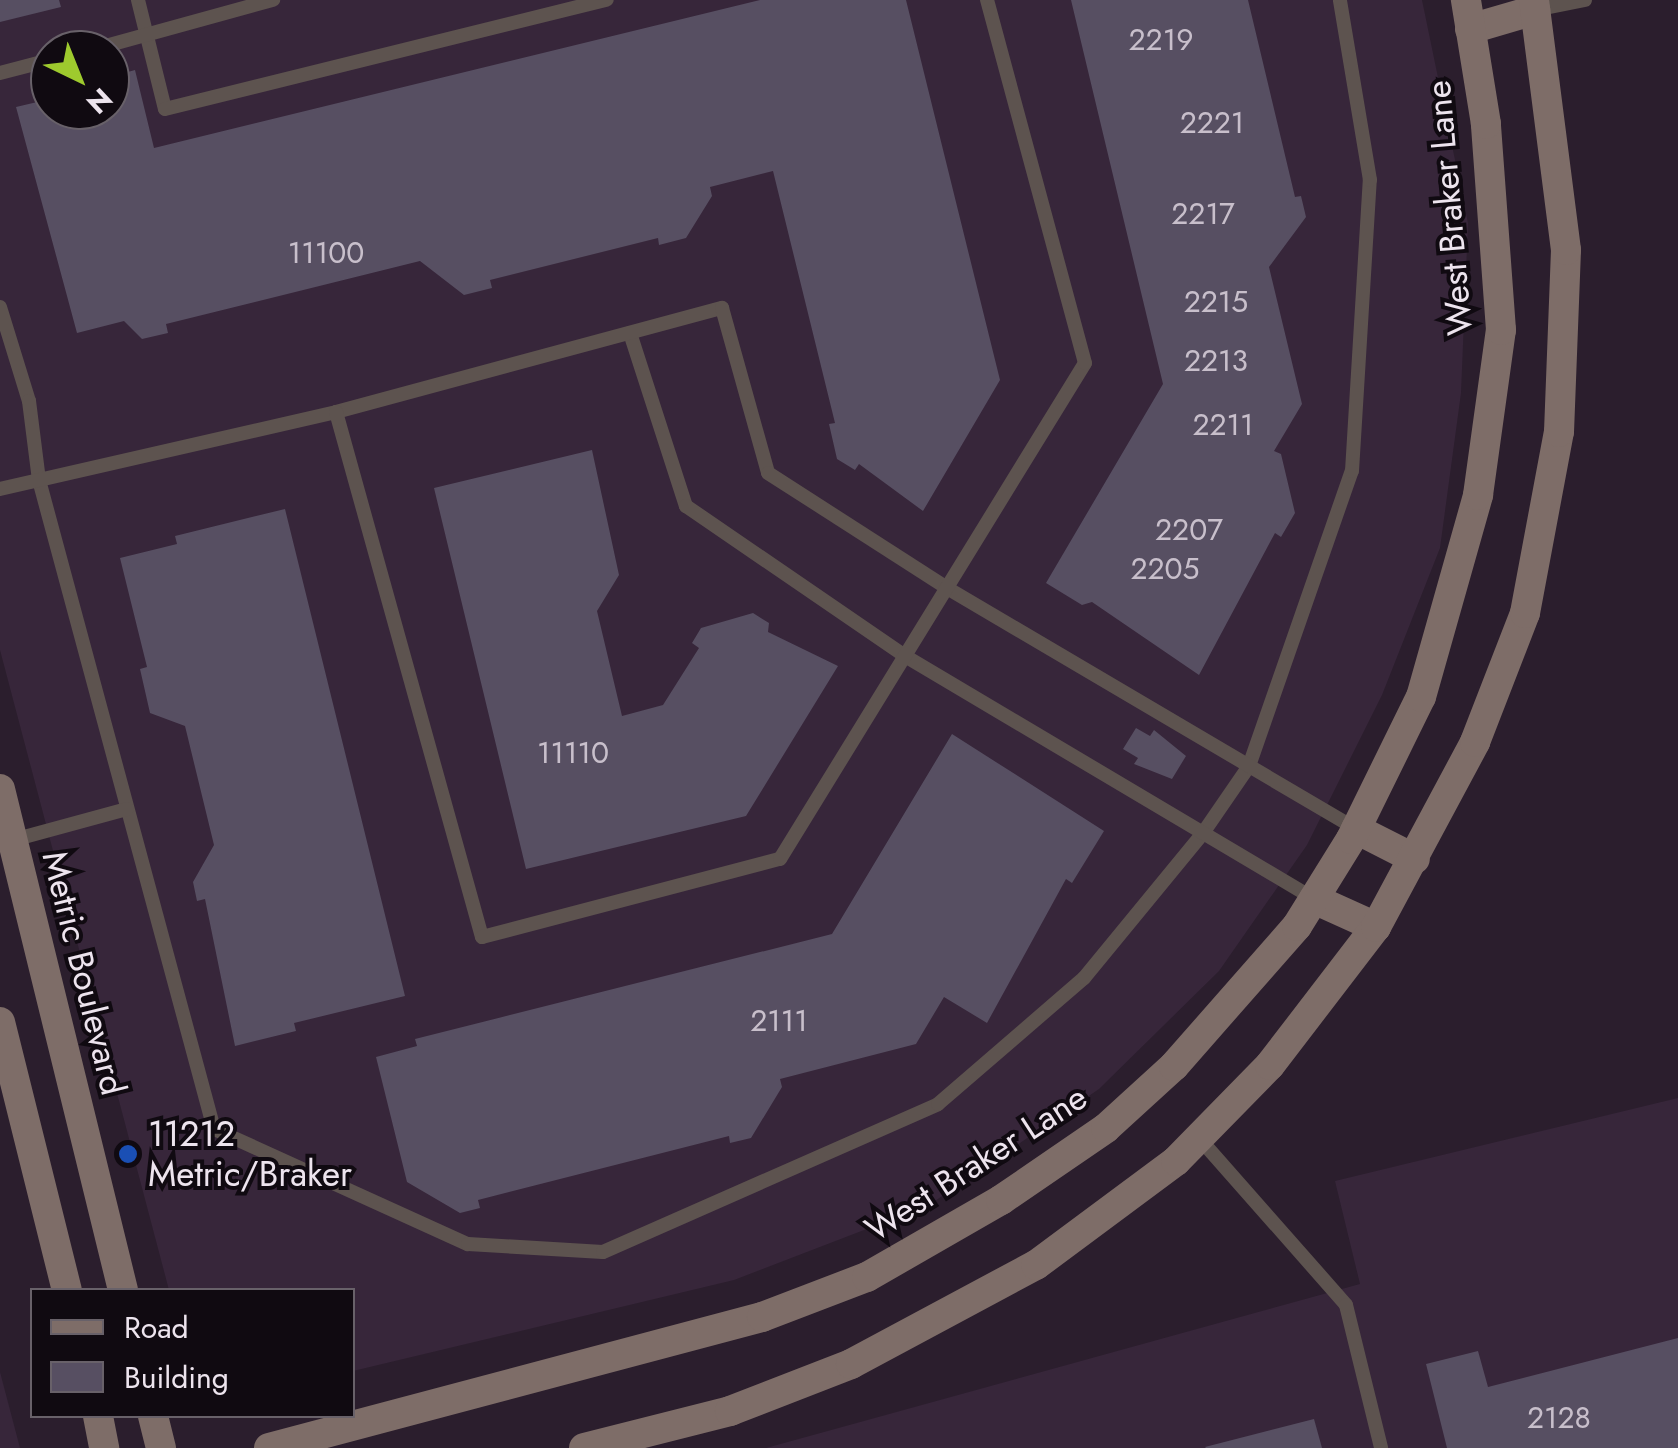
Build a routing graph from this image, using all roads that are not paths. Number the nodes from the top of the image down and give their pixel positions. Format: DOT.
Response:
graph roads {
  1 [pos="138,0"];
  2 [pos="273,0"];
  3 [pos="607,0"];
  4 [pos="987,0"];
  5 [pos="1340,0"];
  6 [pos="1585,0"];
  7 [pos="1535,5"];
  8 [pos="1468,14"];
  9 [pos="147,36"];
  10 [pos="130,40"];
  11 [pos="30,65"];
  12 [pos="0,73"];
  13 [pos="0,306"];
  14 [pos="630,333"];
  15 [pos="336,412"];
  16 [pos="38,480"];
  17 [pos="0,489"];
  18 [pos="947,588"];
  19 [pos="904,656"];
  20 [pos="1249,766"];
  21 [pos="0,789"];
  22 [pos="127,809"];
  23 [pos="1356,829"];
  24 [pos="1203,833"];
  25 [pos="12,840"];
  26 [pos="1415,858"];
  27 [pos="1314,899"];
  28 [pos="1376,927"];
  29 [pos="0,1022"];
  30 [pos="1199,1138"];
  31 [pos="66,1288"];
  32 [pos="123,1288"];
  33 [pos="98,1418"];
  34 [pos="154,1418"];
  35 [pos="104,1448"];
  36 [pos="161,1448"];
  37 [pos="269,1448"];
  38 [pos="584,1448"];
  39 [pos="1382,1448"];
  1 -- 9 [label="lane"];
  2 -- 9 [label="lane"];
  3 -- 9 [label="lane"];
  4 -- 18 [label="lane"];
  5 -- 20 [label="lane"];
  6 -- 7 [label="lane"];
  7 -- 8 [label="main road"];
  7 -- 26 [label="main road"];
  8 -- 23 [label="main road, West Braker Lane"];
  9 -- 10 [label="lane"];
  11 -- 12 [label="lane"];
  13 -- 16 [label="lane"];
  14 -- 15 [label="lane"];
  14 -- 18 [label="lane"];
  14 -- 19 [label="lane"];
  15 -- 16 [label="lane"];
  15 -- 19 [label="lane"];
  16 -- 17 [label="lane"];
  16 -- 22 [label="lane"];
  18 -- 19 [label="lane"];
  18 -- 20 [label="lane"];
  19 -- 24 [label="lane"];
  20 -- 23 [label="lane"];
  20 -- 24 [label="lane"];
  21 -- 25 [label="main road, Metric Boulevard"];
  22 -- 24 [label="lane"];
  22 -- 25 [label="lane"];
  23 -- 26 [label="main road"];
  23 -- 27 [label="main road, West Braker Lane"];
  24 -- 27 [label="lane"];
  25 -- 32 [label="main road, Metric Boulevard"];
  26 -- 28 [label="main road"];
  27 -- 28 [label="main road"];
  27 -- 37 [label="main road, West Braker Lane"];
  28 -- 30 [label="main road"];
  29 -- 31 [label="main road"];
  30 -- 38 [label="main road"];
  30 -- 39 [label="lane"];
  33 -- 35 [label="main road"];
  34 -- 36 [label="main road"];
}
